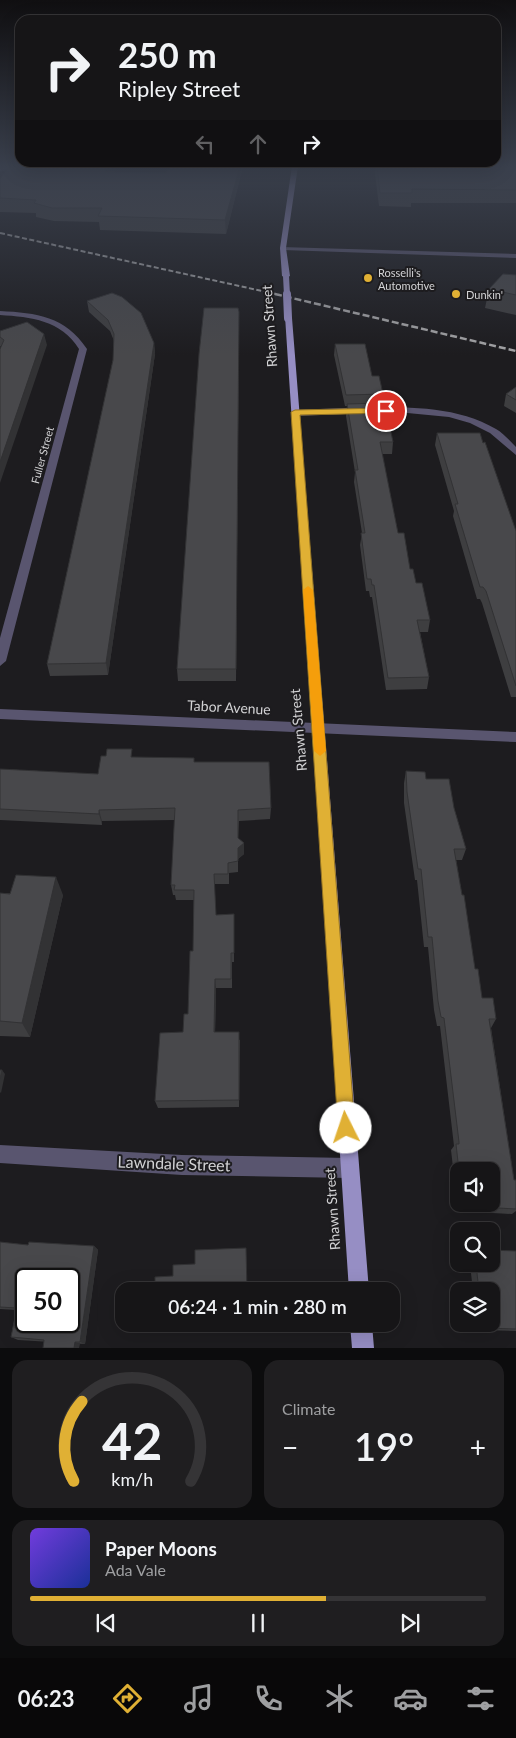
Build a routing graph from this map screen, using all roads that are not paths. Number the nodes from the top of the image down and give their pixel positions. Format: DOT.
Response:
graph roads {
  1 [pos="286,229"];
  2 [pos="283,248"];
  3 [pos="516,256"];
  4 [pos="0,313"];
  5 [pos="295,412"];
  6 [pos="516,452"];
  7 [pos="0,660"];
  8 [pos="0,714"];
  9 [pos="318,728"];
  10 [pos="516,737"];
  11 [pos="0,1154"];
  12 [pos="349,1168"];
  13 [pos="358,1282"];
  14 [pos="362,1332"];
  15 [pos="363,1348"];
  1 -- 2 [label="main road, Rhawn Street"];
  2 -- 3 [label="street"];
  2 -- 5 [label="main road, Rhawn Street, bridge"];
  4 -- 7 [label="street, Fuller Street"];
  5 -- 6 [label="street"];
  5 -- 9 [label="main road, Rhawn Street"];
  8 -- 9 [label="street, Tabor Avenue"];
  9 -- 10 [label="street, Tabor Avenue"];
  9 -- 12 [label="main road, Rhawn Street"];
  11 -- 12 [label="street, Lawndale Street"];
  12 -- 13 [label="main road, Rhawn Street"];
  14 -- 15 [label="main road"];
}
